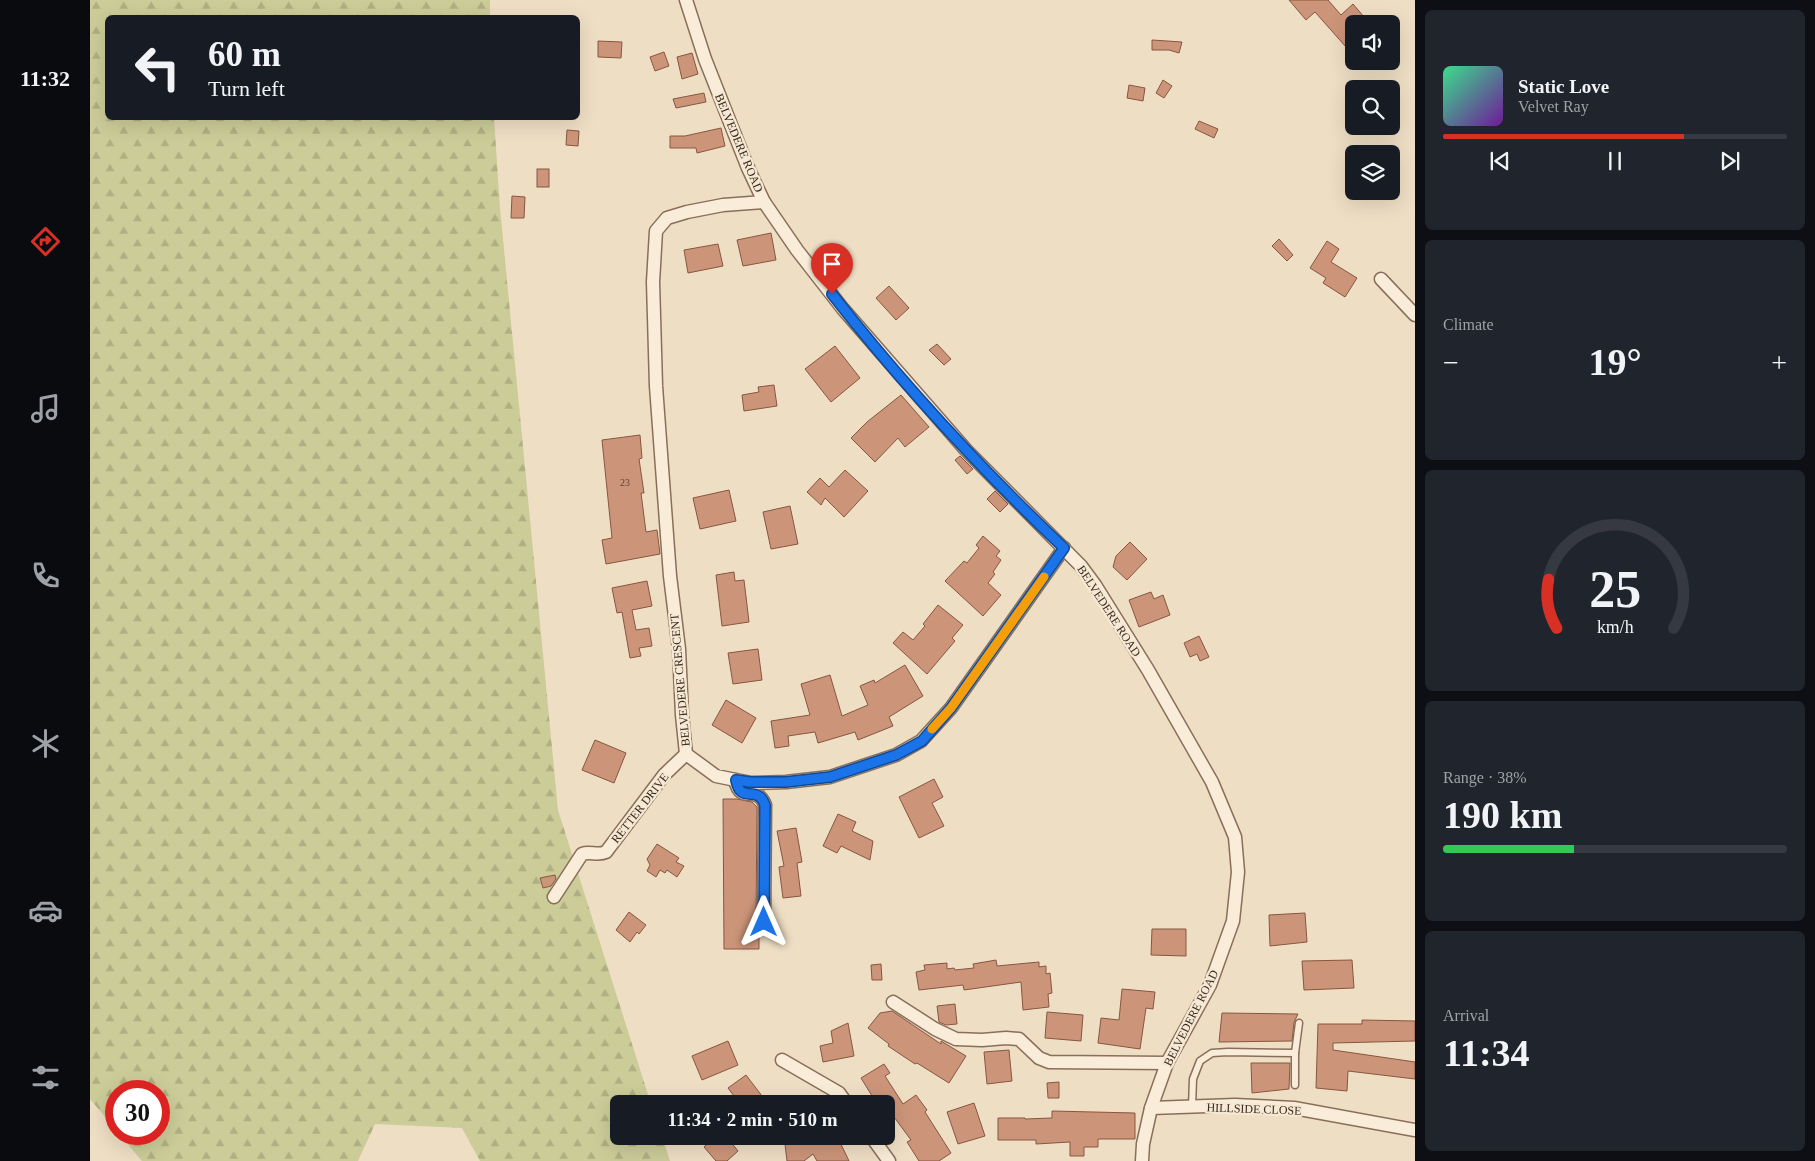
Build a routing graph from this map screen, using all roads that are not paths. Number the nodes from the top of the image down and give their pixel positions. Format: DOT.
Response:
graph roads {
  1 [pos="686,0"];
  2 [pos="764,202"];
  3 [pos="1381,279"];
  4 [pos="1415,315"];
  5 [pos="1064,548"];
  6 [pos="686,754"];
  7 [pos="736,780"];
  8 [pos="554,897"];
  9 [pos="764,922"];
  10 [pos="893,1002"];
  11 [pos="1299,1023"];
  12 [pos="1295,1053"];
  13 [pos="782,1060"];
  14 [pos="1167,1063"];
  15 [pos="1295,1085"];
  16 [pos="840,1095"];
  17 [pos="1192,1107"];
  18 [pos="1151,1108"];
  19 [pos="1415,1130"];
  20 [pos="877,1145"];
  21 [pos="889,1161"];
  22 [pos="1142,1161"];
  1 -- 2 [label="street, BELVEDERE ROAD"];
  2 -- 5 [label="street, BELVEDERE ROAD"];
  2 -- 6 [label="street, BELVEDERE CRESCENT"];
  3 -- 4 [label="street"];
  5 -- 7 [label="street, BELVEDERE CRESCENT"];
  5 -- 14 [label="street, BELVEDERE ROAD"];
  6 -- 7 [label="street, BELVEDERE CRESCENT"];
  6 -- 8 [label="street, RETTER DRIVE"];
  7 -- 9 [label="street"];
  10 -- 14 [label="street"];
  11 -- 12 [label="lane"];
  12 -- 15 [label="lane"];
  12 -- 17 [label="lane"];
  13 -- 16 [label="street"];
  14 -- 18 [label="street, BELVEDERE ROAD"];
  17 -- 18 [label="street, HILLSIDE CLOSE"];
  17 -- 19 [label="street, HILLSIDE CLOSE"];
  18 -- 22 [label="street, BELVEDERE ROAD"];
  20 -- 21 [label="street"];
}
